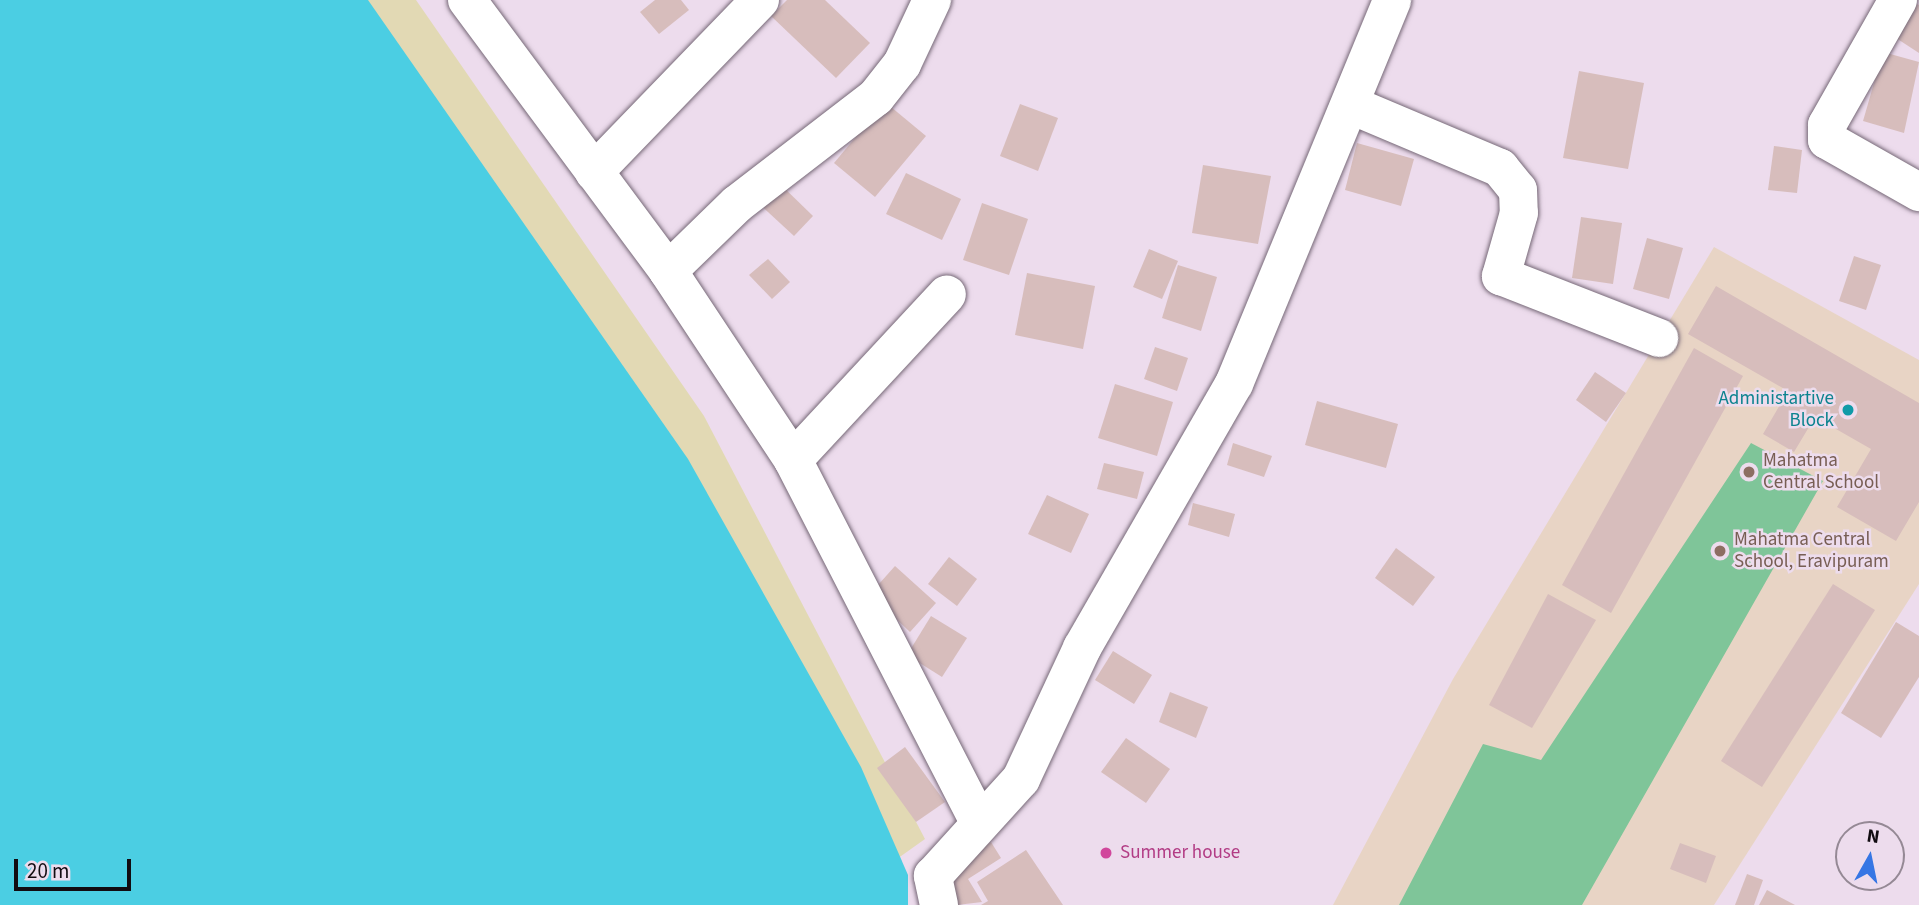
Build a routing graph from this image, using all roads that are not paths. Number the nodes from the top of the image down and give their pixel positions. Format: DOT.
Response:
graph roads {
  1 [pos="467,0"];
  2 [pos="760,0"];
  3 [pos="932,0"];
  4 [pos="1392,0"];
  5 [pos="1898,0"];
  6 [pos="1351,105"];
  7 [pos="594,172"];
  8 [pos="1919,192"];
  9 [pos="668,271"];
  10 [pos="947,294"];
  11 [pos="1659,338"];
  12 [pos="793,460"];
  13 [pos="978,820"];
  14 [pos="939,905"];
  1 -- 7 [label="street"];
  2 -- 7 [label="street"];
  3 -- 9 [label="street"];
  4 -- 6 [label="street"];
  5 -- 8 [label="street"];
  6 -- 11 [label="street"];
  6 -- 13 [label="street"];
  7 -- 9 [label="street"];
  9 -- 12 [label="street"];
  10 -- 12 [label="street"];
  12 -- 13 [label="street"];
  13 -- 14 [label="street"];
}
